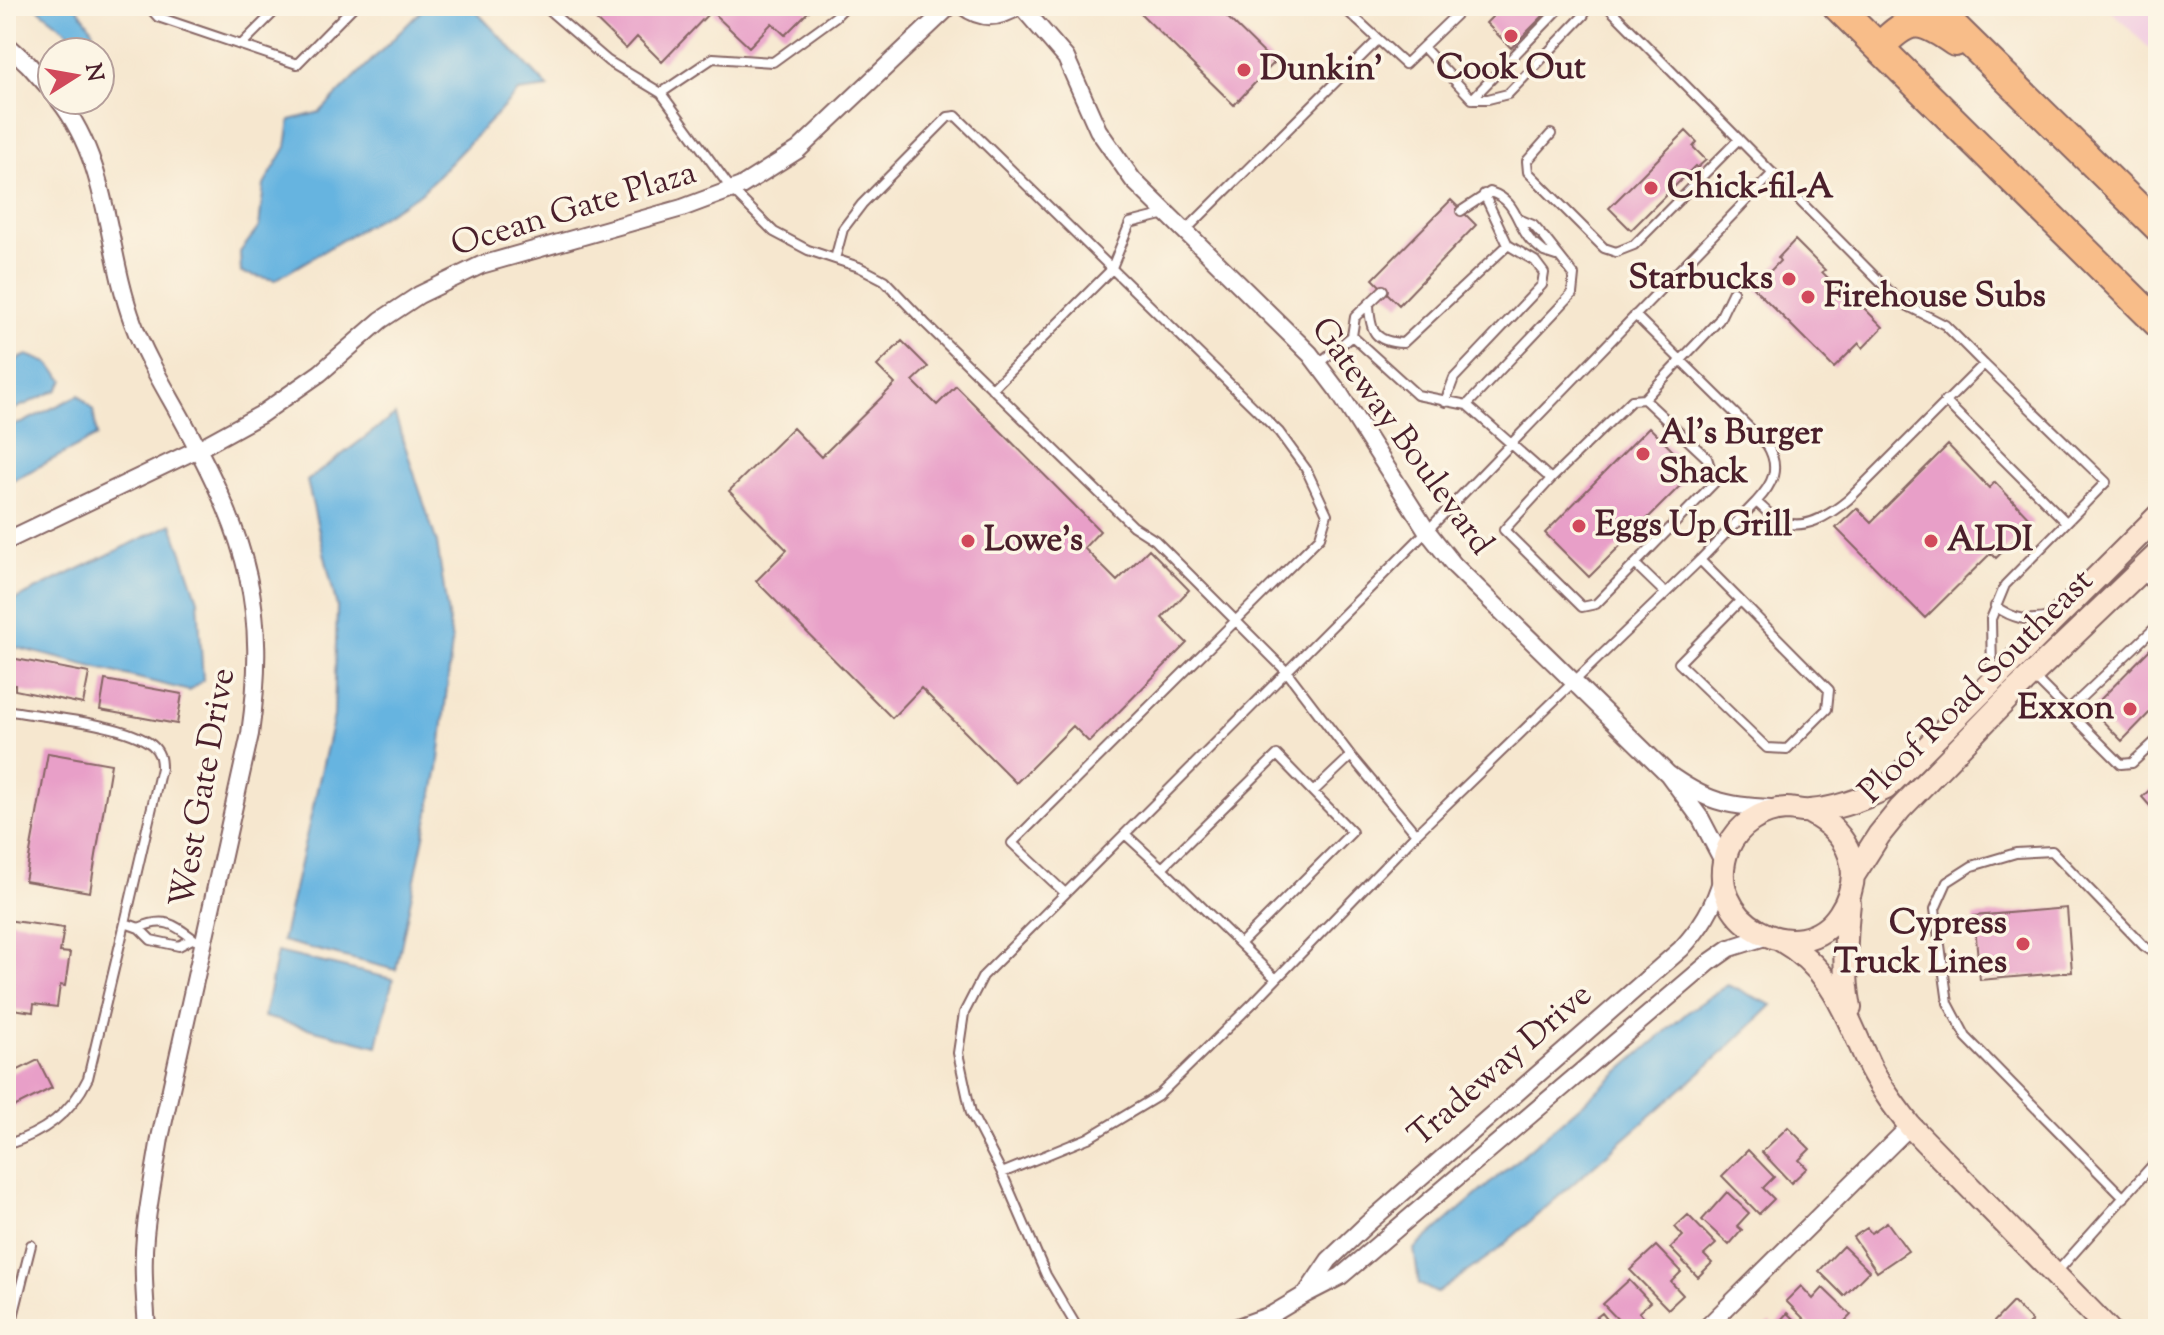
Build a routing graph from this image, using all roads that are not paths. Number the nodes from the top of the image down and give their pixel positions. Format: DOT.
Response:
graph roads {
  1 [pos="148,6"];
  2 [pos="280,6"];
  3 [pos="354,6"];
  4 [pos="544,6"];
  5 [pos="846,6"];
  6 [pos="950,6"];
  7 [pos="963,6"];
  8 [pos="1020,6"];
  9 [pos="1465,6"];
  10 [pos="1562,6"];
  11 [pos="1584,6"];
  12 [pos="1607,6"];
  13 [pos="1837,6"];
  14 [pos="1933,6"];
  15 [pos="1345,7"];
  16 [pos="1378,40"];
  17 [pos="6,44"];
  18 [pos="241,45"];
  19 [pos="1423,47"];
  20 [pos="1880,47"];
  21 [pos="36,73"];
  22 [pos="2005,77"];
  23 [pos="661,93"];
  24 [pos="1472,99"];
  25 [pos="69,116"];
  26 [pos="1551,134"];
  27 [pos="1739,139"];
  28 [pos="1773,173"];
  29 [pos="732,190"];
  30 [pos="1484,194"];
  31 [pos="1461,211"];
  32 [pos="1167,214"];
  33 [pos="1521,220"];
  34 [pos="2055,222"];
  35 [pos="2158,227"];
  36 [pos="1185,231"];
  37 [pos="1508,245"];
  38 [pos="1557,256"];
  39 [pos="835,259"];
  40 [pos="1111,270"];
  41 [pos="1383,290"];
  42 [pos="1733,291"];
  43 [pos="2158,302"];
  44 [pos="1369,304"];
  45 [pos="1635,315"];
  46 [pos="2158,323"];
  47 [pos="1352,336"];
  48 [pos="1680,359"];
  49 [pos="1318,364"];
  50 [pos="1984,364"];
  51 [pos="992,389"];
  52 [pos="1644,399"];
  53 [pos="1945,401"];
  54 [pos="1445,402"];
  55 [pos="1467,405"];
  56 [pos="1511,443"];
  57 [pos="198,449"];
  58 [pos="1551,479"];
  59 [pos="1756,502"];
  60 [pos="2158,516"];
  61 [pos="2065,521"];
  62 [pos="1427,531"];
  63 [pos="6,541"];
  64 [pos="2158,554"];
  65 [pos="1700,560"];
  66 [pos="1635,564"];
  67 [pos="2140,572"];
  68 [pos="2158,592"];
  69 [pos="1665,593"];
  70 [pos="1739,602"];
  71 [pos="1995,606"];
  72 [pos="2060,615"];
  73 [pos="1236,622"];
  74 [pos="2158,625"];
  75 [pos="1287,672"];
  76 [pos="2033,675"];
  77 [pos="1992,680"];
  78 [pos="1574,682"];
  79 [pos="6,710"];
  80 [pos="2068,710"];
  81 [pos="2158,739"];
  82 [pos="1351,756"];
  83 [pos="1668,774"];
  84 [pos="1313,792"];
  85 [pos="1799,810"];
  86 [pos="1125,834"];
  87 [pos="1416,834"];
  88 [pos="1162,868"];
  89 [pos="1723,870"];
  90 [pos="1851,887"];
  91 [pos="1065,893"];
  92 [pos="125,923"];
  93 [pos="139,928"];
  94 [pos="1773,938"];
  95 [pos="199,941"];
  96 [pos="1240,944"];
  97 [pos="2158,955"];
  98 [pos="1276,979"];
  99 [pos="1855,1028"];
  100 [pos="1910,1126"];
  101 [pos="6,1145"];
  102 [pos="2158,1159"];
  103 [pos="1002,1173"];
  104 [pos="2124,1198"];
  105 [pos="31,1245"];
  106 [pos="2055,1274"];
  107 [pos="1306,1294"];
  108 [pos="1258,1325"];
  109 [pos="10,1329"];
  110 [pos="147,1329"];
  111 [pos="1078,1329"];
  112 [pos="1232,1329"];
  113 [pos="1705,1329"];
  114 [pos="2108,1329"];
  1 -- 18 [label="lane"];
  2 -- 18 [label="lane"];
  3 -- 18 [label="lane"];
  4 -- 23 [label="lane"];
  5 -- 23 [label="lane"];
  6 -- 29 [label="street, Ocean Gate Plaza"];
  7 -- 8 [label="street"];
  8 -- 32 [label="street, Gateway Boulevard"];
  9 -- 19 [label="lane"];
  10 -- 24 [label="lane"];
  11 -- 24 [label="lane"];
  12 -- 27 [label="lane"];
  13 -- 20 [label="highway"];
  14 -- 22 [label="highway"];
  15 -- 16 [label="lane"];
  16 -- 19 [label="lane"];
  16 -- 36 [label="lane"];
  17 -- 21 [label="street"];
  19 -- 24 [label="lane"];
  20 -- 22 [label="highway"];
  20 -- 34 [label="highway"];
  22 -- 35 [label="highway"];
  23 -- 29 [label="lane"];
  25 -- 57 [label="street, West Gate Drive"];
  26 -- 27 [label="lane"];
  27 -- 28 [label="lane"];
  28 -- 45 [label="lane"];
  28 -- 50 [label="lane"];
  29 -- 39 [label="lane"];
  29 -- 57 [label="street, Ocean Gate Plaza"];
  30 -- 31 [label="lane"];
  30 -- 33 [label="lane"];
  30 -- 37 [label="lane"];
  32 -- 36 [label="street, Gateway Boulevard"];
  32 -- 40 [label="lane"];
  33 -- 38 [label="lane"];
  33 -- 38 [label="lane"];
  34 -- 43 [label="highway"];
  34 -- 46 [label="highway"];
  36 -- 49 [label="street, Gateway Boulevard"];
  37 -- 44 [label="lane"];
  37 -- 54 [label="lane"];
  38 -- 55 [label="lane"];
  39 -- 40 [label="lane"];
  39 -- 51 [label="lane"];
  40 -- 51 [label="lane"];
  40 -- 73 [label="lane"];
  41 -- 44 [label="lane"];
  42 -- 48 [label="lane"];
  44 -- 47 [label="lane"];
  45 -- 48 [label="lane"];
  45 -- 56 [label="lane"];
  47 -- 49 [label="lane"];
  47 -- 54 [label="lane"];
  48 -- 52 [label="lane"];
  48 -- 59 [label="lane"];
  49 -- 62 [label="street, Gateway Boulevard"];
  50 -- 53 [label="lane"];
  50 -- 61 [label="lane"];
  51 -- 73 [label="lane"];
  52 -- 58 [label="lane"];
  52 -- 66 [label="lane"];
  53 -- 59 [label="lane"];
  53 -- 61 [label="lane"];
  54 -- 55 [label="lane"];
  55 -- 56 [label="lane"];
  56 -- 58 [label="lane"];
  56 -- 62 [label="lane"];
  57 -- 63 [label="street, Ocean Gate Plaza"];
  57 -- 95 [label="street, West Gate Drive"];
  58 -- 66 [label="lane"];
  59 -- 65 [label="lane"];
  60 -- 72 [label="street, Ploof Road Southeast"];
  61 -- 71 [label="lane"];
  62 -- 75 [label="lane"];
  62 -- 78 [label="street, Gateway Boulevard"];
  64 -- 67 [label="street, Ploof Road Southeast"];
  65 -- 69 [label="lane"];
  65 -- 70 [label="lane"];
  66 -- 69 [label="lane"];
  67 -- 68 [label="lane"];
  67 -- 76 [label="street, Ploof Road Southeast"];
  69 -- 78 [label="lane"];
  70 -- 70 [label="lane"];
  71 -- 72 [label="lane"];
  71 -- 77 [label="lane"];
  72 -- 77 [label="street, Ploof Road Southeast"];
  73 -- 75 [label="lane"];
  73 -- 91 [label="lane"];
  74 -- 80 [label="lane"];
  75 -- 82 [label="lane"];
  75 -- 86 [label="lane"];
  76 -- 80 [label="lane"];
  76 -- 90 [label="street, Ploof Road Southeast"];
  77 -- 85 [label="street, Ploof Road Southeast"];
  78 -- 83 [label="street, Gateway Boulevard"];
  78 -- 87 [label="lane"];
  79 -- 92 [label="lane"];
  80 -- 81 [label="lane"];
  82 -- 84 [label="lane"];
  82 -- 87 [label="lane"];
  83 -- 85 [label="street"];
  83 -- 89 [label="street"];
  84 -- 88 [label="lane"];
  84 -- 96 [label="lane"];
  85 -- 89 [label="street"];
  85 -- 90 [label="street"];
  86 -- 88 [label="lane"];
  86 -- 91 [label="lane"];
  87 -- 98 [label="lane"];
  88 -- 96 [label="lane"];
  89 -- 94 [label="street"];
  89 -- 107 [label="street, Tradeway Drive"];
  90 -- 94 [label="street"];
  90 -- 99 [label="street, Ploof Road Southeast"];
  91 -- 103 [label="lane"];
  92 -- 93 [label="lane"];
  92 -- 101 [label="lane"];
  93 -- 95 [label="lane"];
  93 -- 95 [label="lane"];
  94 -- 99 [label="street, Ploof Road Southeast"];
  94 -- 107 [label="street, Tradeway Drive"];
  95 -- 110 [label="street, West Gate Drive"];
  96 -- 98 [label="lane"];
  97 -- 104 [label="lane"];
  98 -- 103 [label="lane"];
  99 -- 100 [label="street, Ploof Road Southeast"];
  100 -- 106 [label="street, Ploof Road Southeast"];
  100 -- 113 [label="street"];
  102 -- 104 [label="lane"];
  103 -- 111 [label="lane"];
  104 -- 106 [label="lane"];
  105 -- 109 [label="lane"];
  106 -- 114 [label="street, Ploof Road Southeast"];
  107 -- 108 [label="street, Tradeway Drive"];
  108 -- 112 [label="street, Tradeway Drive"];
}
